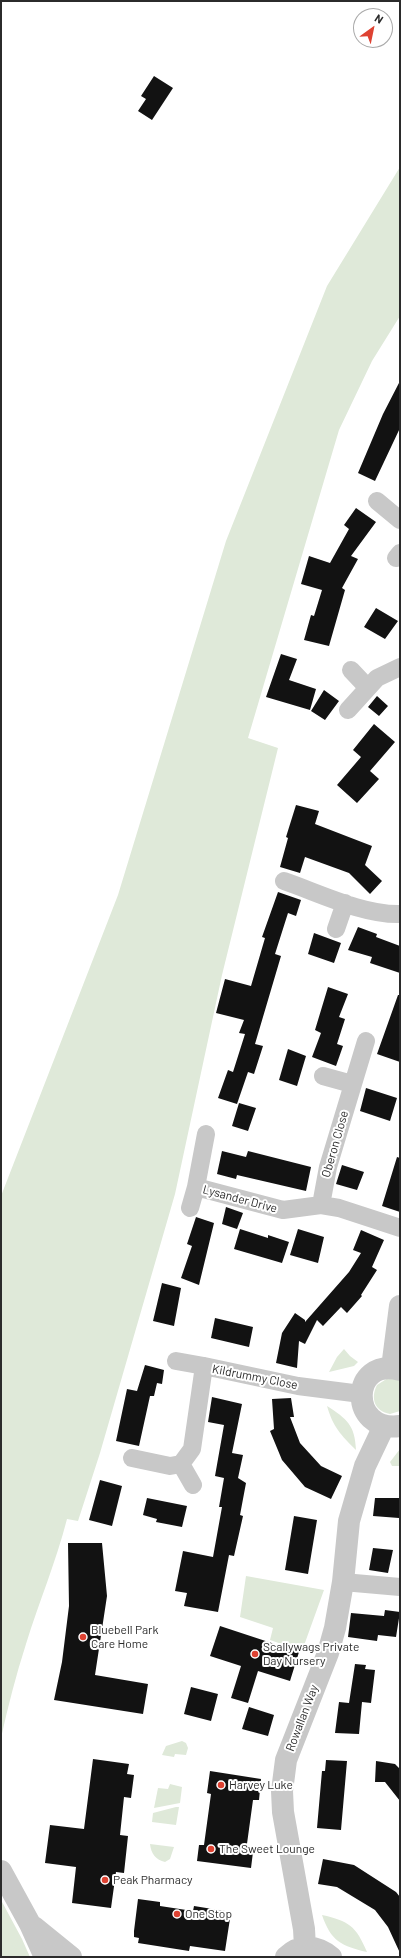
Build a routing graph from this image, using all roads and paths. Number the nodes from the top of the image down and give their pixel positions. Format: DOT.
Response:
graph roads {
  1 [pos="377,501"];
  2 [pos="400,520"];
  3 [pos="400,667"];
  4 [pos="351,670"];
  5 [pos="368,688"];
  6 [pos="348,710"];
  7 [pos="284,881"];
  8 [pos="345,902"];
  9 [pos="400,914"];
  10 [pos="336,929"];
  11 [pos="366,1041"];
  12 [pos="324,1076"];
  13 [pos="352,1084"];
  14 [pos="206,1134"];
  15 [pos="196,1187"];
  16 [pos="321,1205"];
  17 [pos="190,1208"];
  18 [pos="400,1228"];
  19 [pos="400,1306"];
  20 [pos="176,1360"];
  21 [pos="204,1366"];
  22 [pos="396,1369"];
  23 [pos="361,1394"];
  24 [pos="392,1426"];
  25 [pos="132,1458"];
  26 [pos="181,1464"];
  27 [pos="193,1486"];
  28 [pos="343,1582"];
  29 [pos="400,1587"];
  30 [pos="1,1872"];
  31 [pos="30,1924"];
  32 [pos="295,1952"];
  33 [pos="45,1957"];
  34 [pos="72,1957"];
  35 [pos="331,1957"];
  1 -- 2 [label="street"];
  3 -- 5 [label="street"];
  4 -- 5 [label="street"];
  5 -- 6 [label="street"];
  7 -- 8 [label="street"];
  8 -- 9 [label="street"];
  8 -- 10 [label="street"];
  11 -- 13 [label="street, Oberon Close"];
  12 -- 13 [label="street"];
  13 -- 16 [label="street, Oberon Close"];
  14 -- 15 [label="street, Lysander Drive"];
  15 -- 16 [label="street, Lysander Drive"];
  15 -- 17 [label="street, Lysander Drive"];
  16 -- 18 [label="street, Lysander Drive"];
  19 -- 22 [label="street"];
  20 -- 21 [label="street"];
  21 -- 23 [label="street, Kildrummy Close"];
  21 -- 26 [label="street, Kildrummy Close"];
  22 -- 23 [label="street"];
  23 -- 24 [label="street"];
  24 -- 28 [label="street, Rowallan Way"];
  25 -- 26 [label="street"];
  26 -- 27 [label="street"];
  28 -- 29 [label="street"];
  28 -- 32 [label="street, Rowallan Way"];
  30 -- 31 [label="street"];
  31 -- 33 [label="street"];
  31 -- 34 [label="street"];
  32 -- 35 [label="street, Rowallan Way"];
}
